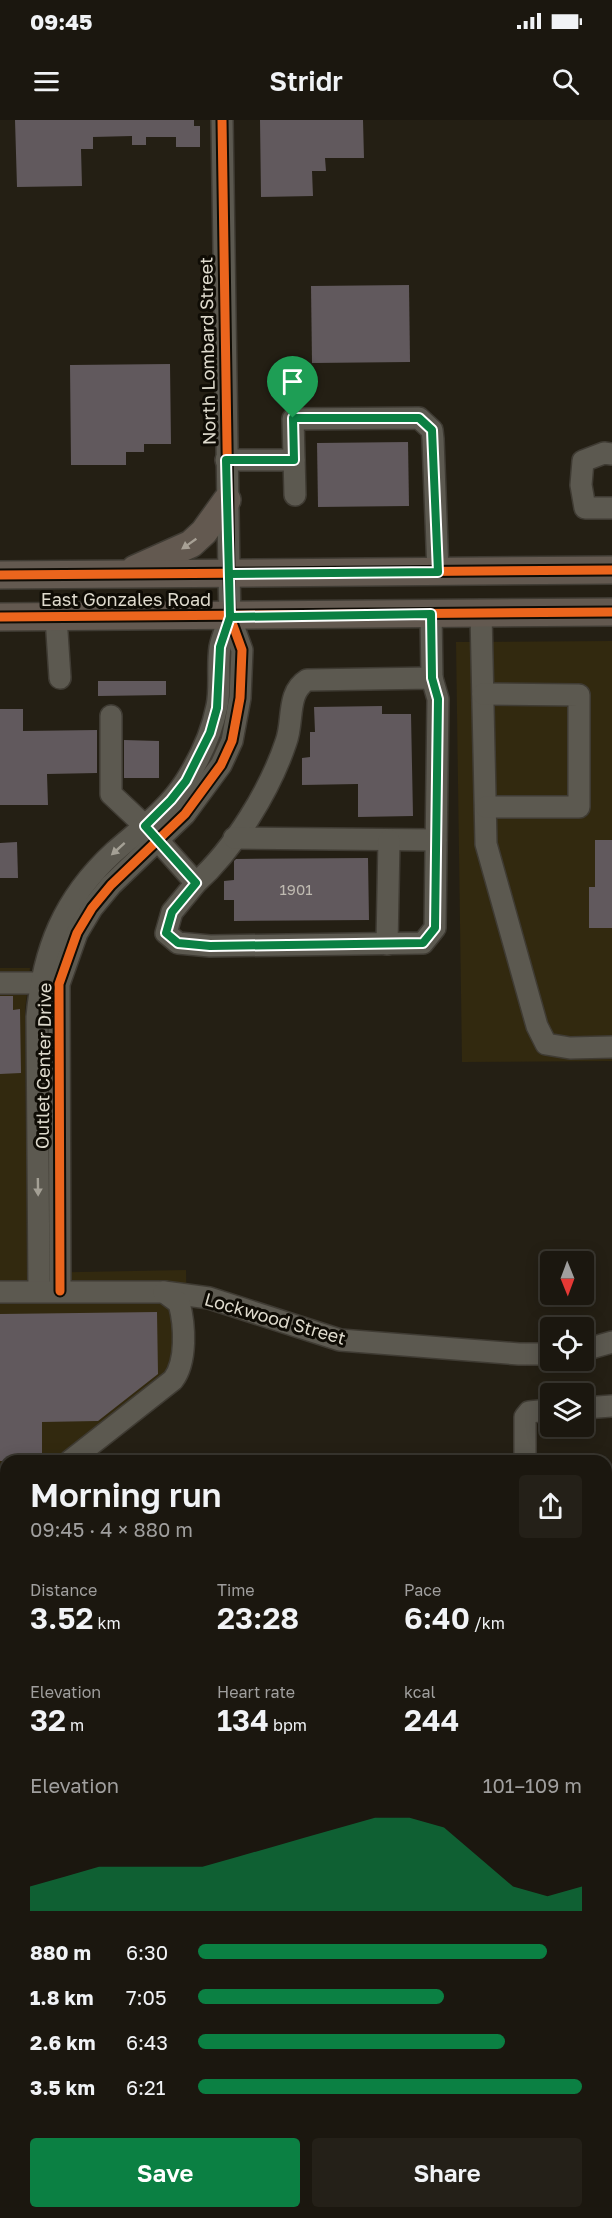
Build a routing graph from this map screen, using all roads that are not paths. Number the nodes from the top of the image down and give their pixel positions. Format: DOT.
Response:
graph roads {
  1 [pos="222,120"];
  2 [pos="612,454"];
  3 [pos="226,460"];
  4 [pos="294,460"];
  5 [pos="295,495"];
  6 [pos="227,500"];
  7 [pos="612,508"];
  8 [pos="612,570"];
  9 [pos="438,572"];
  10 [pos="120,574"];
  11 [pos="229,574"];
  12 [pos="0,575"];
  13 [pos="612,612"];
  14 [pos="431,614"];
  15 [pos="481,614"];
  16 [pos="0,617"];
  17 [pos="56,617"];
  18 [pos="230,617"];
  19 [pos="60,678"];
  20 [pos="432,678"];
  21 [pos="483,694"];
  22 [pos="111,716"];
  23 [pos="486,807"];
  24 [pos="150,833"];
  25 [pos="234,838"];
  26 [pos="388,840"];
  27 [pos="436,840"];
  28 [pos="196,883"];
  29 [pos="387,944"];
  30 [pos="0,983"];
  31 [pos="49,983"];
  32 [pos="612,1047"];
  33 [pos="50,1291"];
  34 [pos="0,1292"];
  35 [pos="164,1292"];
  36 [pos="612,1341"];
  37 [pos="594,1347"];
  38 [pos="540,1354"];
  39 [pos="612,1406"];
  40 [pos="594,1407"];
  41 [pos="540,1411"];
  42 [pos="78,1455"];
  43 [pos="525,1455"];
  1 -- 3 [label="street, North Lombard Street"];
  2 -- 7 [label="street"];
  3 -- 4 [label="street"];
  3 -- 6 [label="street, North Lombard Street"];
  4 -- 5 [label="street"];
  4 -- 9 [label="street"];
  6 -- 10 [label="main road, one-way"];
  6 -- 11 [label="street, North Lombard Street"];
  8 -- 9 [label="main road, East Gonzales Road"];
  9 -- 11 [label="main road, East Gonzales Road"];
  10 -- 11 [label="main road, East Gonzales Road"];
  10 -- 12 [label="main road, East Gonzales Road"];
  11 -- 18 [label="street, North Lombard Street"];
  13 -- 15 [label="main road, East Gonzales Road"];
  14 -- 15 [label="main road, East Gonzales Road"];
  14 -- 18 [label="main road, East Gonzales Road"];
  14 -- 20 [label="street"];
  15 -- 21 [label="street"];
  16 -- 17 [label="main road, East Gonzales Road"];
  17 -- 18 [label="main road, East Gonzales Road"];
  17 -- 19 [label="street"];
  18 -- 24 [label="street, Outlet Center Drive"];
  20 -- 25 [label="street"];
  20 -- 27 [label="street"];
  21 -- 23 [label="street"];
  21 -- 23 [label="street"];
  22 -- 24 [label="street"];
  23 -- 32 [label="street"];
  24 -- 28 [label="street"];
  24 -- 31 [label="street, Outlet Center Drive"];
  25 -- 26 [label="street"];
  25 -- 28 [label="street"];
  26 -- 27 [label="street"];
  26 -- 29 [label="street"];
  27 -- 29 [label="street"];
  28 -- 29 [label="street"];
  30 -- 31 [label="street"];
  31 -- 33 [label="street, Outlet Center Drive"];
  33 -- 34 [label="street, Lockwood Street"];
  33 -- 35 [label="street, Lockwood Street"];
  35 -- 38 [label="street, Lockwood Street"];
  35 -- 42 [label="street"];
  36 -- 37 [label="street"];
  39 -- 40 [label="street"];
  41 -- 43 [label="street"];
}
